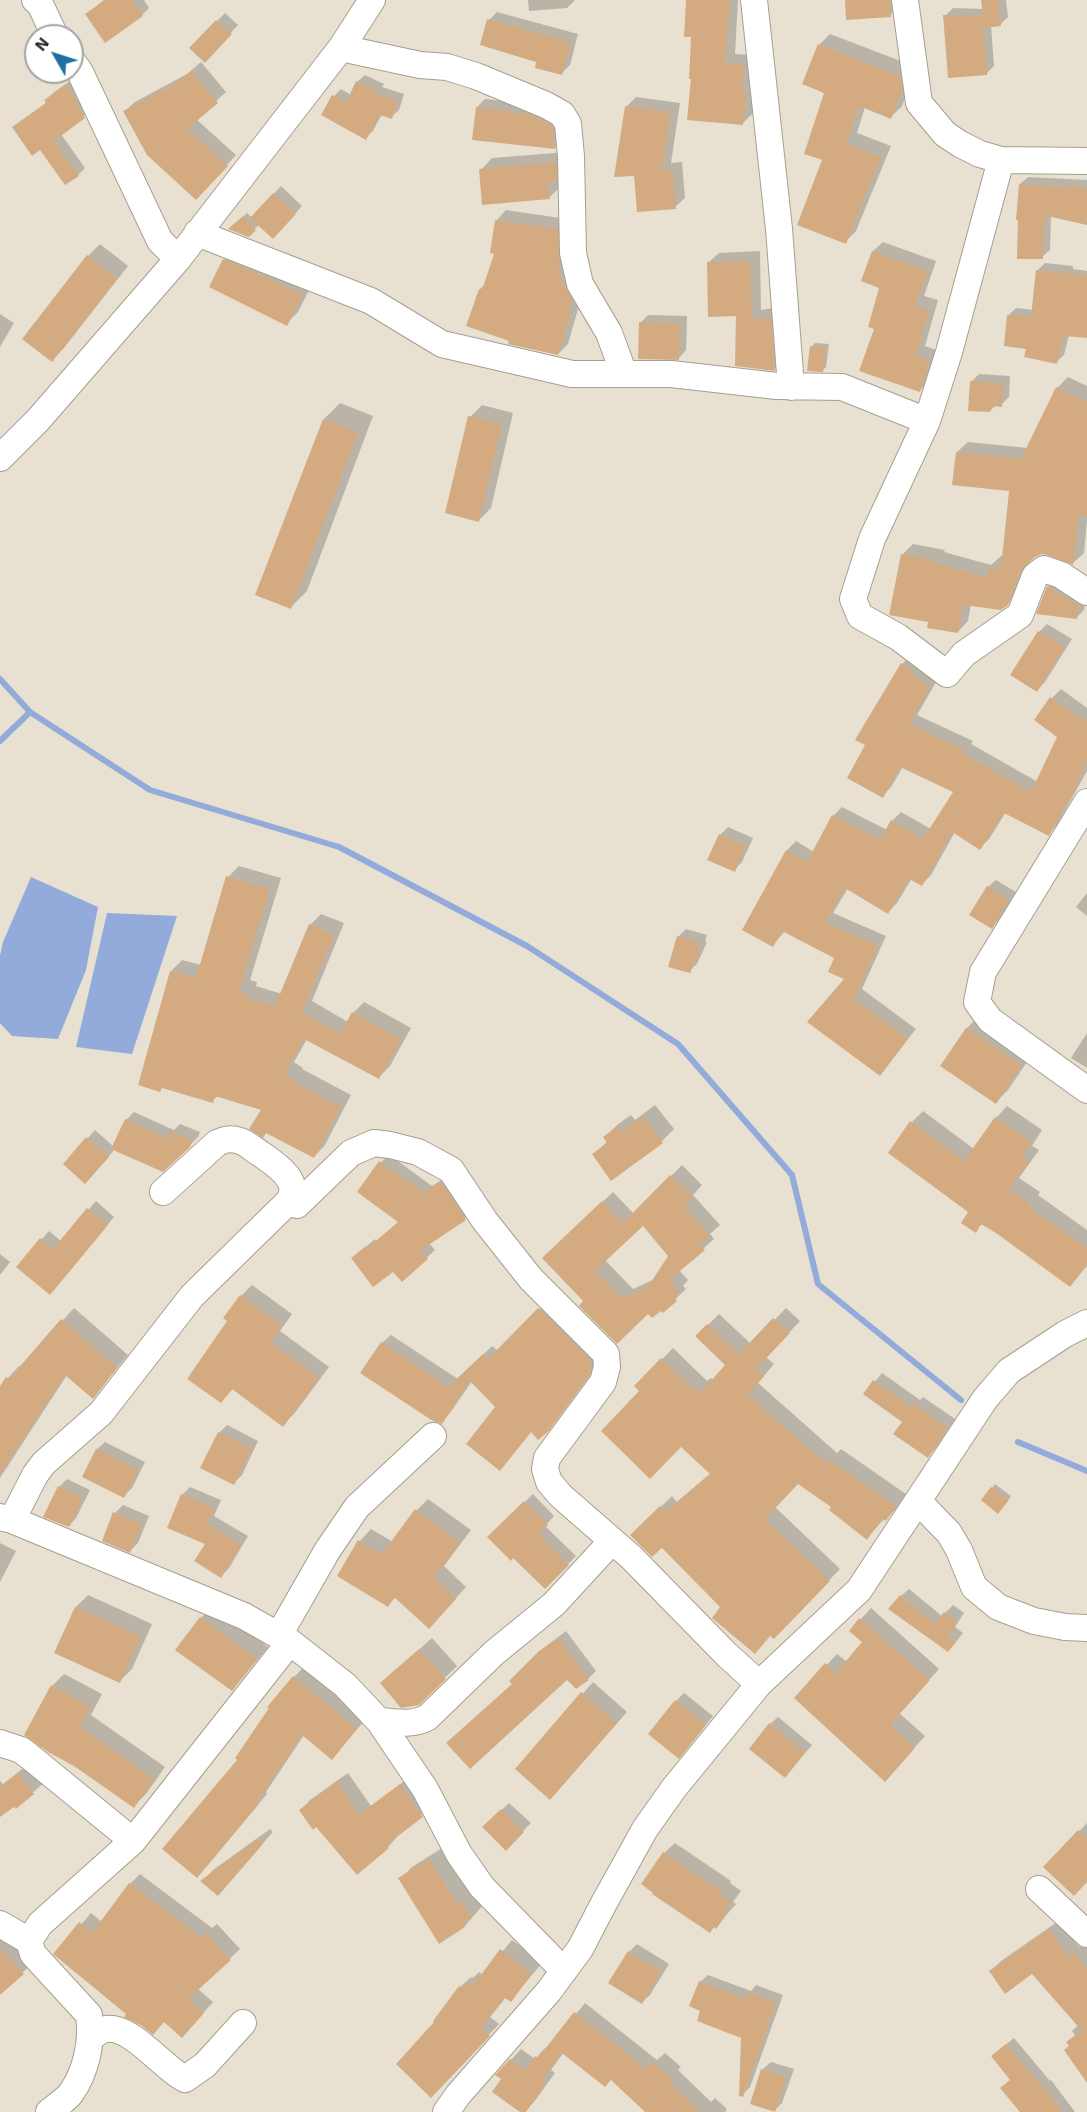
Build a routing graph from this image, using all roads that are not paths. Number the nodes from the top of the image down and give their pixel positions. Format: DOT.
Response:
graph roads {
  1 [pos="372,0"];
  2 [pos="754,0"];
  3 [pos="905,0"];
  4 [pos="38,1"];
  5 [pos="49,24"];
  6 [pos="341,48"];
  7 [pos="84,80"];
  8 [pos="1001,160"];
  9 [pos="1087,161"];
  10 [pos="197,234"];
  11 [pos="178,259"];
  12 [pos="624,374"];
  13 [pos="791,387"];
  14 [pos="927,421"];
  15 [pos="0,458"];
  16 [pos="1087,592"];
  17 [pos="1087,802"];
  18 [pos="1087,1090"];
  19 [pos="163,1192"];
  20 [pos="288,1202"];
  21 [pos="1087,1323"];
  22 [pos="433,1436"];
  23 [pos="918,1501"];
  24 [pos="6,1519"];
  25 [pos="612,1541"];
  26 [pos="1087,1628"];
  27 [pos="284,1639"];
  28 [pos="759,1684"];
  29 [pos="379,1720"];
  30 [pos="0,1743"];
  31 [pos="133,1841"];
  32 [pos="1039,1889"];
  33 [pos="0,1924"];
  34 [pos="1087,1934"];
  35 [pos="29,1941"];
  36 [pos="564,1971"];
  37 [pos="243,2023"];
  38 [pos="90,2038"];
  39 [pos="49,2112"];
  40 [pos="446,2112"];
  1 -- 6 [label="street"];
  2 -- 13 [label="street"];
  3 -- 8 [label="street"];
  4 -- 5 [label="street"];
  6 -- 10 [label="street"];
  6 -- 12 [label="street"];
  7 -- 11 [label="street"];
  8 -- 9 [label="street"];
  8 -- 14 [label="street"];
  10 -- 11 [label="street"];
  10 -- 12 [label="street"];
  11 -- 15 [label="street"];
  12 -- 13 [label="street"];
  13 -- 14 [label="street"];
  14 -- 16 [label="street"];
  17 -- 18 [label="street"];
  19 -- 20 [label="street"];
  20 -- 24 [label="street"];
  20 -- 25 [label="street"];
  21 -- 23 [label="street"];
  22 -- 27 [label="street"];
  23 -- 26 [label="street"];
  23 -- 28 [label="street"];
  24 -- 27 [label="street"];
  25 -- 28 [label="street"];
  25 -- 29 [label="street"];
  27 -- 29 [label="street"];
  27 -- 31 [label="street"];
  28 -- 36 [label="street"];
  29 -- 36 [label="street"];
  30 -- 31 [label="street"];
  31 -- 35 [label="street"];
  32 -- 34 [label="street"];
  33 -- 35 [label="street"];
  35 -- 38 [label="street"];
  36 -- 40 [label="street"];
  37 -- 38 [label="street"];
  38 -- 39 [label="street"];
}
